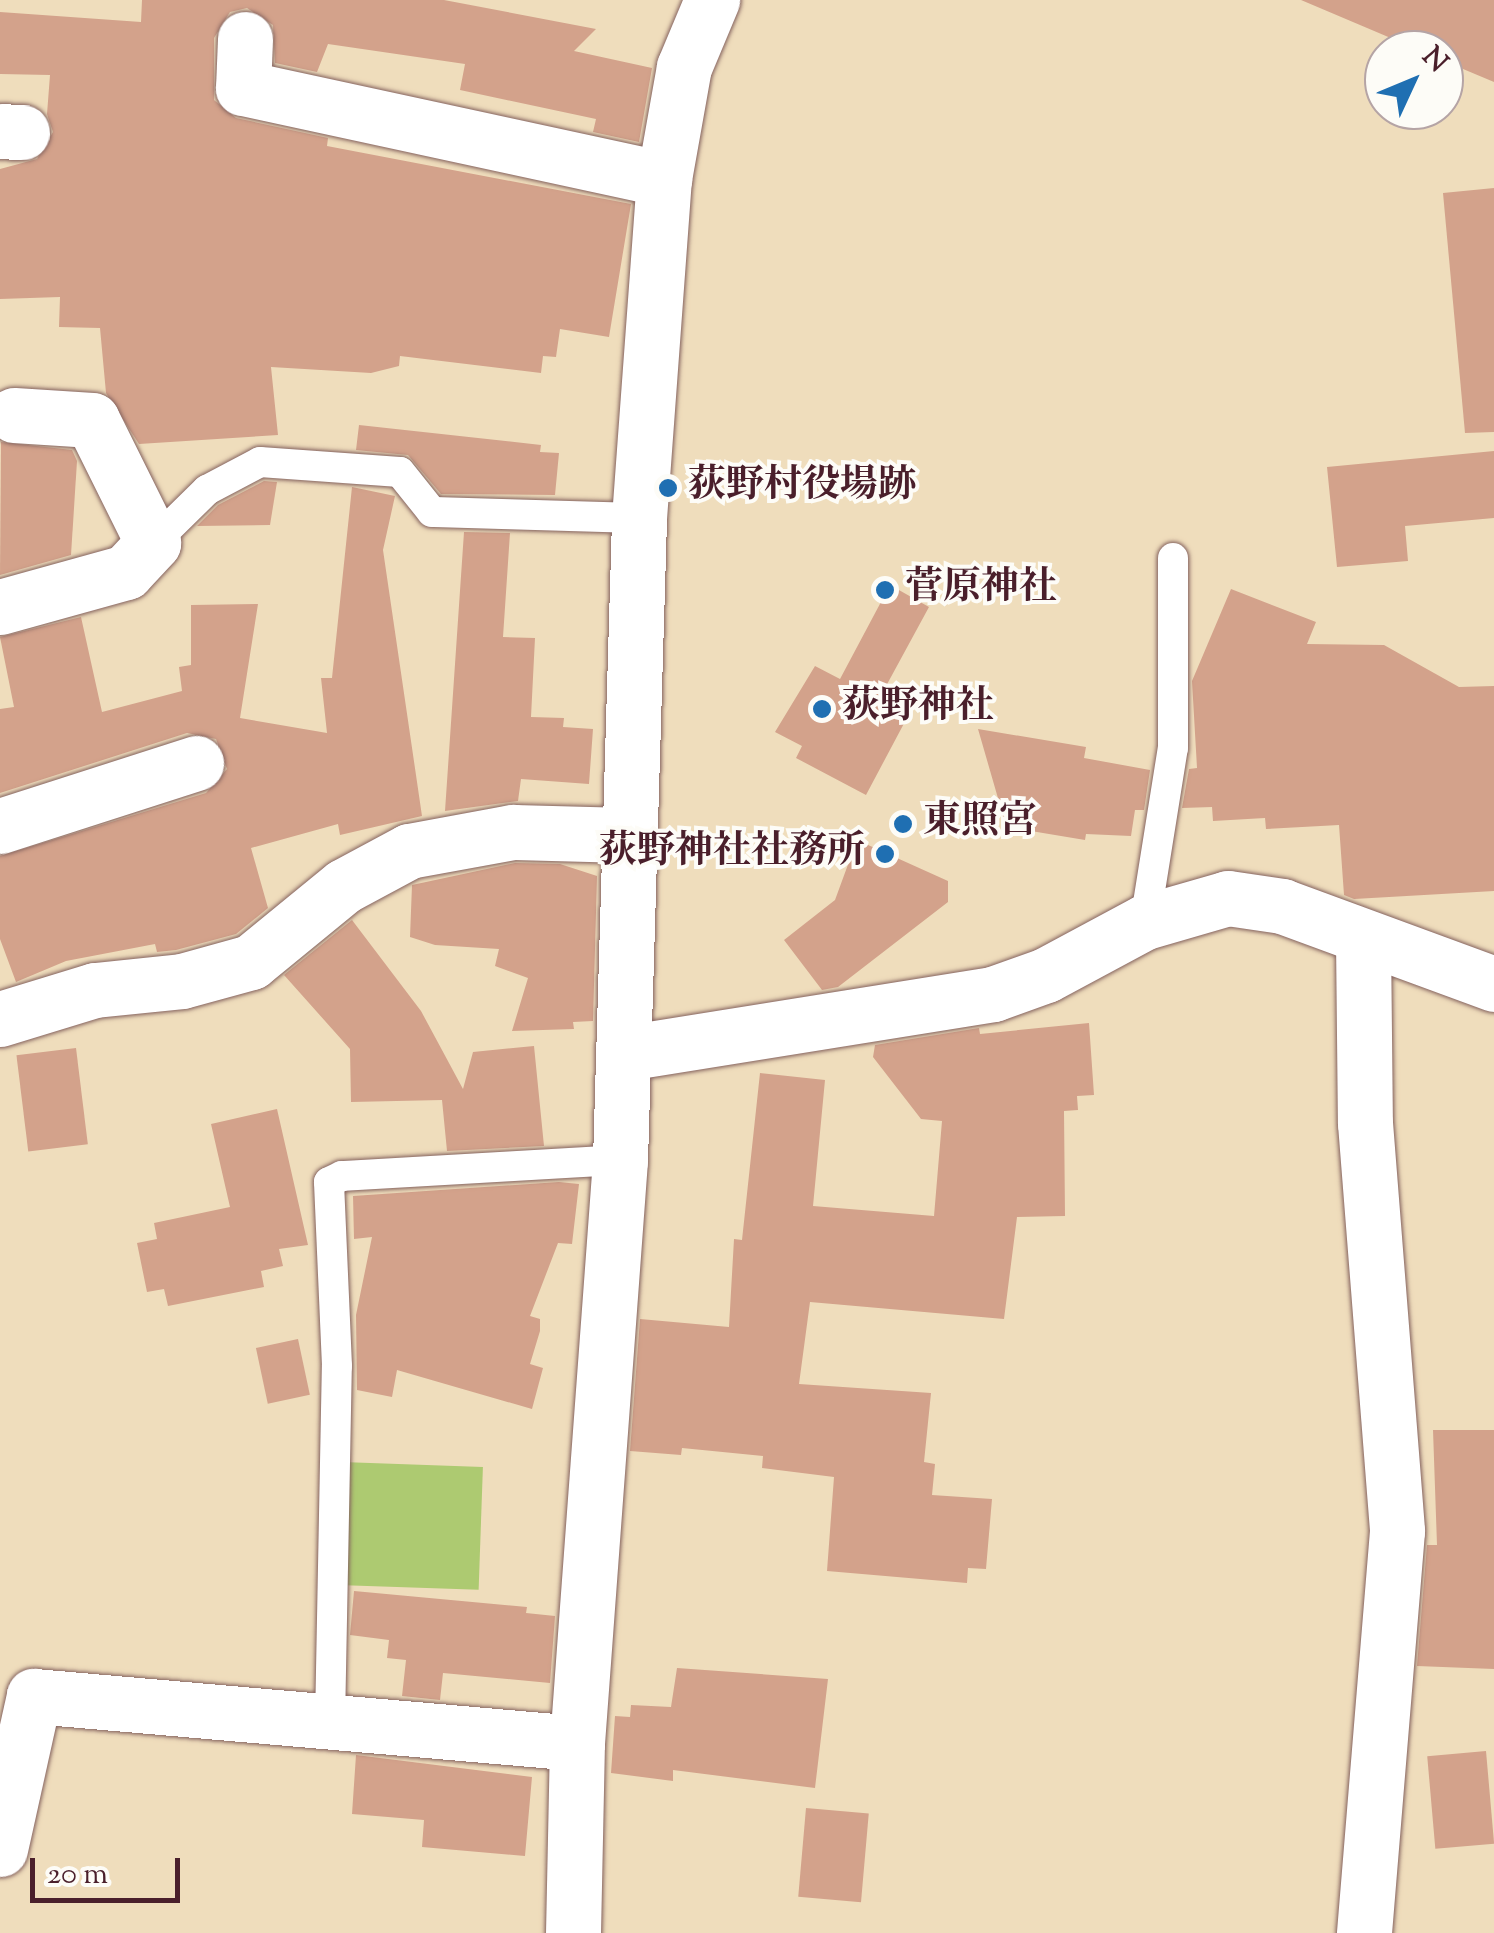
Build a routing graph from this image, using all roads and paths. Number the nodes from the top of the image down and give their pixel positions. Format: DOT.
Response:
graph roads {
  1 [pos="712,0"];
  2 [pos="242,84"];
  3 [pos="664,179"];
  4 [pos="14,415"];
  5 [pos="639,518"];
  6 [pos="153,543"];
  7 [pos="1173,558"];
  8 [pos="0,607"];
  9 [pos="196,763"];
  10 [pos="0,826"];
  11 [pos="628,835"];
  12 [pos="1145,922"];
  13 [pos="1363,939"];
  14 [pos="1494,984"];
  15 [pos="0,1018"];
  16 [pos="625,1053"];
  17 [pos="620,1160"];
  18 [pos="330,1723"];
  19 [pos="577,1744"];
  20 [pos="0,1850"];
  21 [pos="573,1933"];
  22 [pos="1364,1933"];
  1 -- 3 [label="street"];
  2 -- 3 [label="street"];
  3 -- 5 [label="street"];
  4 -- 6 [label="street"];
  5 -- 6 [label="lane"];
  5 -- 11 [label="street"];
  6 -- 8 [label="street"];
  7 -- 12 [label="lane"];
  9 -- 10 [label="street"];
  11 -- 15 [label="street"];
  11 -- 16 [label="street"];
  12 -- 13 [label="street"];
  12 -- 16 [label="street"];
  13 -- 14 [label="street"];
  13 -- 22 [label="street"];
  16 -- 17 [label="street"];
  17 -- 18 [label="lane"];
  17 -- 19 [label="street"];
  18 -- 19 [label="street"];
  18 -- 20 [label="street"];
  19 -- 21 [label="street"];
}
